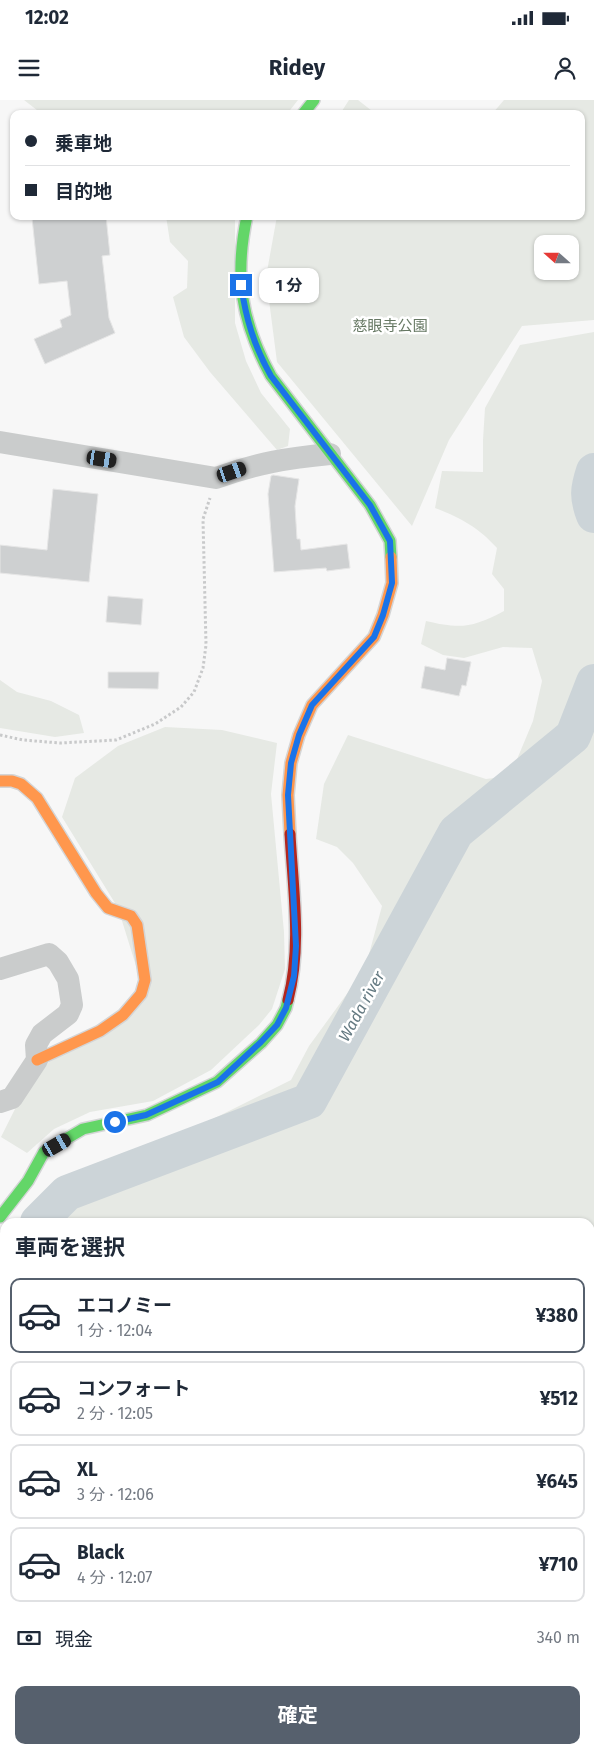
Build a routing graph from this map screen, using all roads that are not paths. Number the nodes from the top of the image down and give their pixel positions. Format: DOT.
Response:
graph roads {
  1 [pos="314,100"];
  2 [pos="305,110"];
  3 [pos="246,220"];
  4 [pos="0,442"];
  5 [pos="330,454"];
  6 [pos="0,781"];
  7 [pos="0,969"];
  8 [pos="37,1060"];
  9 [pos="0,1102"];
  10 [pos="0,1217"];
  1 -- 2 [label="street"];
  3 -- 5 [label="street"];
  4 -- 5 [label="street"];
  5 -- 10 [label="street"];
  6 -- 8 [label="street"];
  7 -- 8 [label="street"];
  8 -- 9 [label="street"];
}
